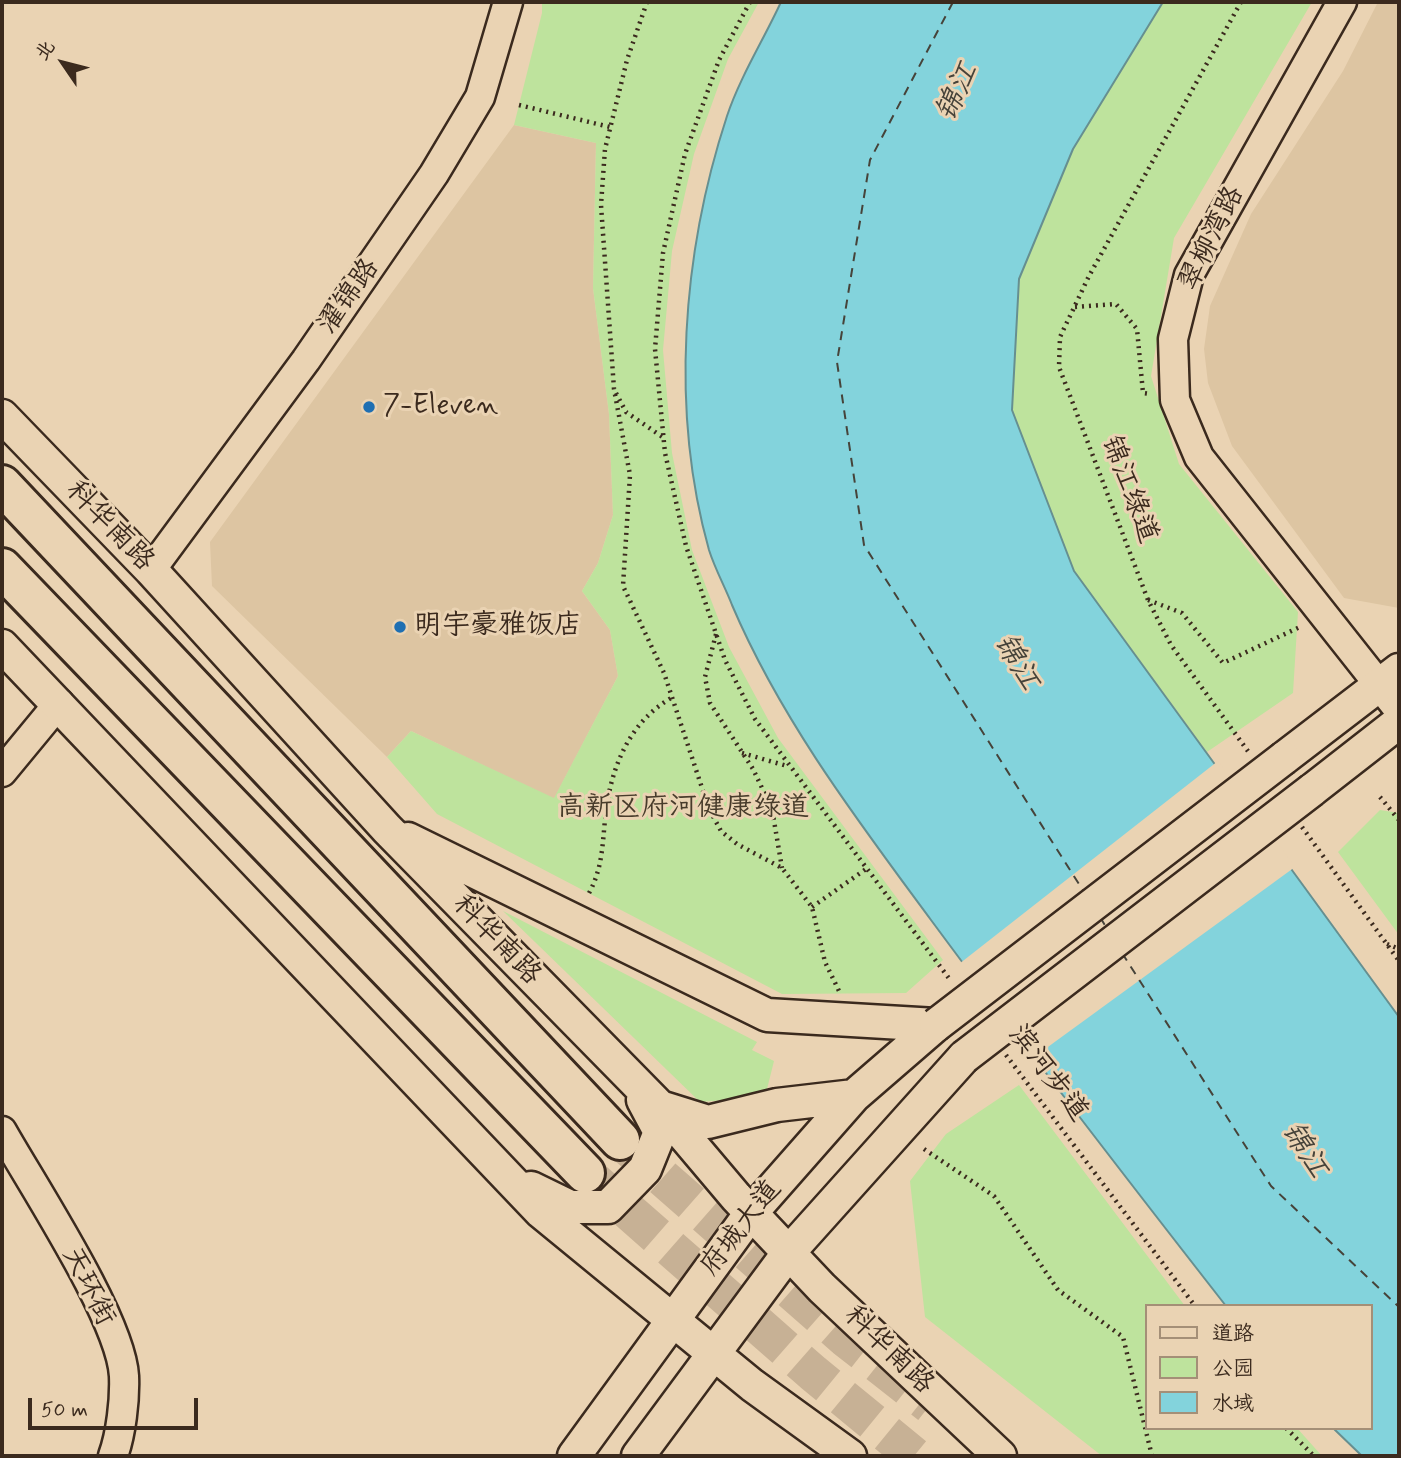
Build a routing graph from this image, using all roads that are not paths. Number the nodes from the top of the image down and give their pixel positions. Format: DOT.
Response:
graph roads {
  1 [pos="508,2"];
  2 [pos="1342,2"];
  3 [pos="2,416"];
  4 [pos="2,485"];
  5 [pos="2,568"];
  6 [pos="151,570"];
  7 [pos="2,646"];
  8 [pos="1390,677"];
  9 [pos="59,703"];
  10 [pos="1399,710"];
  11 [pos="1399,722"];
  12 [pos="2,772"];
  13 [pos="387,829"];
  14 [pos="936,1025"];
  15 [pos="634,1081"];
  16 [pos="854,1096"];
  17 [pos="660,1107"];
  18 [pos="2,1131"];
  19 [pos="620,1140"];
  20 [pos="585,1173"];
  21 [pos="507,1177"];
  22 [pos="751,1213"];
  23 [pos="789,1252"];
  24 [pos="672,1320"];
  25 [pos="714,1354"];
  26 [pos="113,1456"];
  27 [pos="574,1456"];
  28 [pos="638,1456"];
  29 [pos="850,1456"];
  30 [pos="1000,1456"];
  1 -- 6 [label="street, 濯锦路"];
  2 -- 8 [label="street, 翠柳湾路"];
  3 -- 6 [label="main road, 科华南路"];
  4 -- 19 [label="highway, 科华南路"];
  5 -- 20 [label="highway"];
  6 -- 13 [label="main road, 科华南路"];
  7 -- 9 [label="main road"];
  8 -- 10 [label="street, 翠柳湾路"];
  8 -- 14 [label="main road, 府城大道, bridge"];
  9 -- 12 [label="street"];
  9 -- 21 [label="main road"];
  11 -- 23 [label="main road, 府城大道, bridge"];
  13 -- 14 [label="main road"];
  13 -- 15 [label="main road, 科华南路"];
  14 -- 16 [label="main road, 府城大道"];
  15 -- 17 [label="main road, 科华南路"];
  15 -- 21 [label="main road"];
  16 -- 17 [label="main road"];
  16 -- 22 [label="main road, 府城大道"];
  17 -- 22 [label="main road, 科华南路"];
  18 -- 26 [label="street, 天环街"];
  21 -- 24 [label="main road"];
  22 -- 23 [label="main road, 科华南路"];
  22 -- 24 [label="main road, 府城大道"];
  23 -- 25 [label="main road, 府城大道"];
  23 -- 30 [label="main road, 科华南路"];
  24 -- 25 [label="main road"];
  24 -- 27 [label="main road, 府城大道"];
  25 -- 28 [label="main road, 府城大道"];
  25 -- 29 [label="main road"];
}
